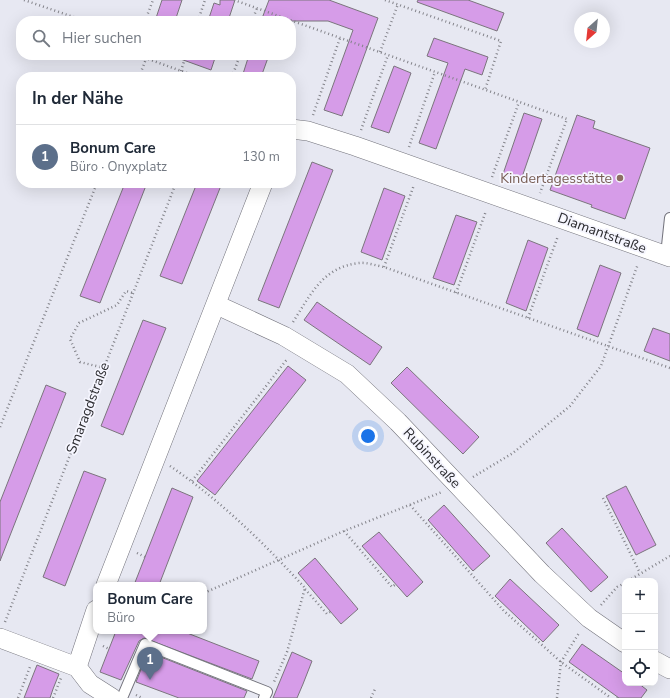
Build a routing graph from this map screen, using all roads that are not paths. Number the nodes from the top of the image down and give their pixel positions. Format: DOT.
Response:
graph roads {
  1 [pos="299,130"];
  2 [pos="261,188"];
  3 [pos="670,218"];
  4 [pos="668,256"];
  5 [pos="217,305"];
  6 [pos="107,582"];
  7 [pos="93,619"];
  8 [pos="1,632"];
  9 [pos="622,641"];
  10 [pos="658,663"];
  11 [pos="77,667"];
  12 [pos="670,669"];
  13 [pos="120,695"];
  14 [pos="265,695"];
  1 -- 4 [label="street, Diamantstraße"];
  2 -- 5 [label="street"];
  3 -- 4 [label="lane"];
  5 -- 6 [label="street"];
  5 -- 9 [label="street, Rubinstraße"];
  7 -- 11 [label="street"];
  8 -- 11 [label="street"];
  10 -- 12 [label="street"];
  11 -- 13 [label="street"];
  13 -- 14 [label="lane"];
}
